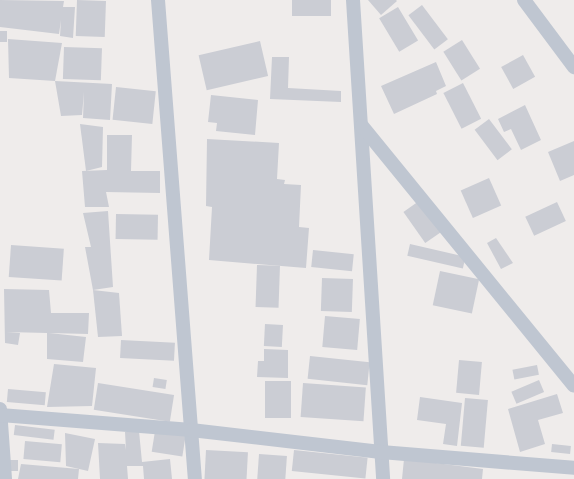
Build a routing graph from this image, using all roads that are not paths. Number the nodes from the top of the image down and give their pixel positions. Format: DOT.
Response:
graph roads {
  1 [pos="158,0"];
  2 [pos="353,0"];
  3 [pos="524,0"];
  4 [pos="574,67"];
  5 [pos="362,126"];
  6 [pos="574,386"];
  7 [pos="0,409"];
  8 [pos="0,415"];
  9 [pos="192,430"];
  10 [pos="381,452"];
  11 [pos="571,471"];
  12 [pos="5,479"];
  13 [pos="195,479"];
  14 [pos="383,479"];
  1 -- 9 [label="street"];
  2 -- 5 [label="street"];
  3 -- 4 [label="street"];
  5 -- 6 [label="street"];
  5 -- 10 [label="street"];
  7 -- 8 [label="street"];
  8 -- 9 [label="street"];
  8 -- 12 [label="street"];
  9 -- 10 [label="street"];
  9 -- 13 [label="street"];
  10 -- 11 [label="street"];
  10 -- 14 [label="street"];
}
